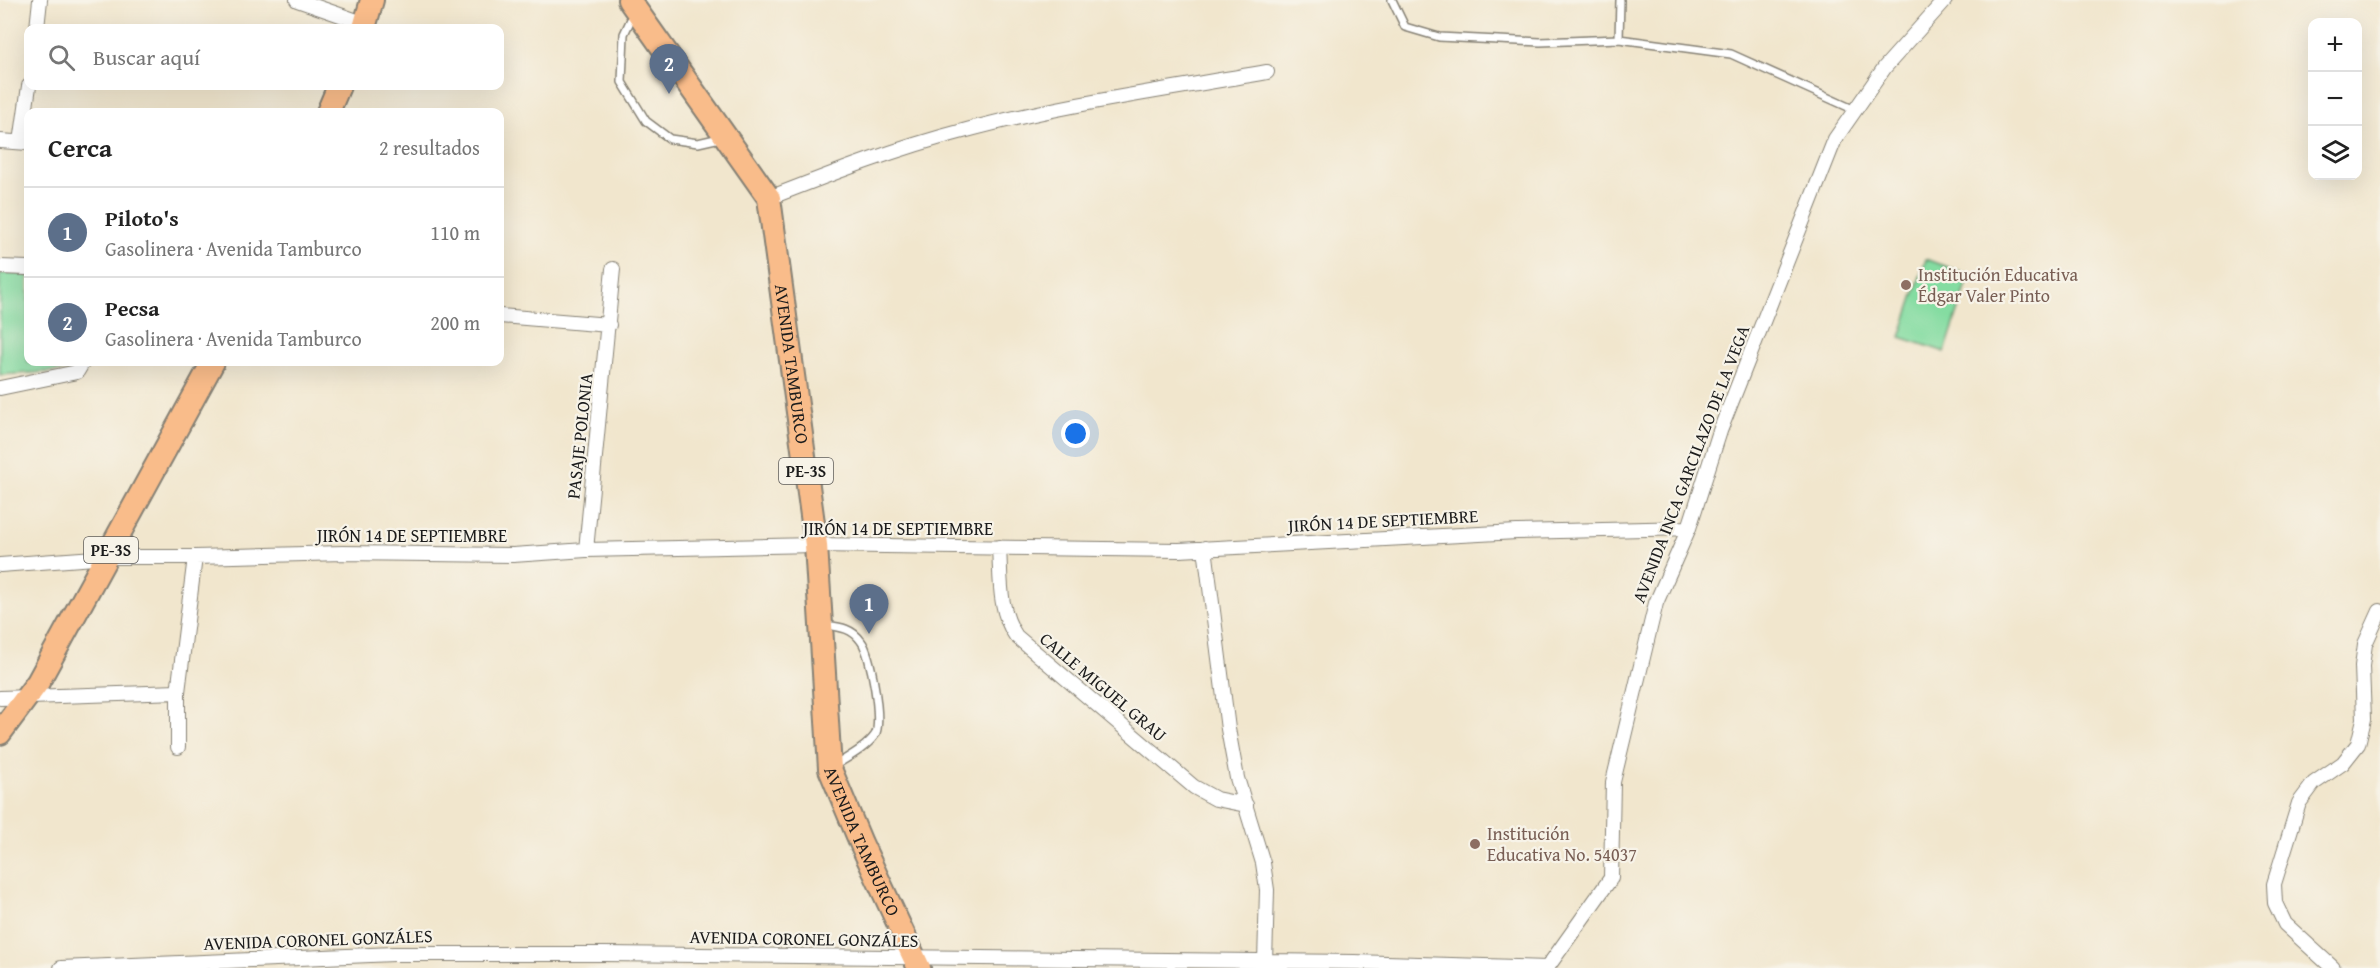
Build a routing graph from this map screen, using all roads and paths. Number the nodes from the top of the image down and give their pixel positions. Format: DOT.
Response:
graph roads {
  1 [pos="40,0"];
  2 [pos="297,0"];
  3 [pos="372,0"];
  4 [pos="1392,0"];
  5 [pos="1620,0"];
  6 [pos="1945,0"];
  7 [pos="632,5"];
  8 [pos="37,24"];
  9 [pos="360,24"];
  10 [pos="366,24"];
  11 [pos="1618,39"];
  12 [pos="1267,72"];
  13 [pos="29,90"];
  14 [pos="337,90"];
  15 [pos="27,108"];
  16 [pos="330,108"];
  17 [pos="1855,110"];
  18 [pos="726,136"];
  19 [pos="0,141"];
  20 [pos="24,143"];
  21 [pos="769,198"];
  22 [pos="0,267"];
  23 [pos="24,268"];
  24 [pos="613,269"];
  25 [pos="504,316"];
  26 [pos="609,325"];
  27 [pos="211,366"];
  28 [pos="80,367"];
  29 [pos="0,388"];
  30 [pos="1689,528"];
  31 [pos="816,545"];
  32 [pos="999,548"];
  33 [pos="1205,548"];
  34 [pos="586,550"];
  35 [pos="108,557"];
  36 [pos="195,557"];
  37 [pos="0,566"];
  38 [pos="2380,611"];
  39 [pos="821,624"];
  40 [pos="178,692"];
  41 [pos="0,698"];
  42 [pos="26,698"];
  43 [pos="0,733"];
  44 [pos="178,747"];
  45 [pos="830,769"];
  46 [pos="1246,806"];
  47 [pos="1265,962"];
  48 [pos="917,963"];
  49 [pos="1336,965"];
  50 [pos="160,966"];
  51 [pos="61,968"];
  52 [pos="1547,968"];
  53 [pos="2333,968"];
  1 -- 8 [label="street"];
  2 -- 9 [label="street"];
  3 -- 10 [label="highway"];
  4 -- 11 [label="lane"];
  5 -- 11 [label="lane"];
  6 -- 17 [label="street, AVENIDA INCA GARCILAZO DE LA VEGA"];
  7 -- 18 [label="highway, AVENIDA TAMBURCO / PE-3S"];
  7 -- 18 [label="lane"];
  11 -- 17 [label="lane"];
  12 -- 21 [label="street"];
  13 -- 15 [label="street"];
  14 -- 16 [label="highway"];
  17 -- 30 [label="street, AVENIDA INCA GARCILAZO DE LA VEGA"];
  18 -- 21 [label="highway, AVENIDA TAMBURCO / PE-3S"];
  19 -- 20 [label="street"];
  21 -- 31 [label="highway, AVENIDA TAMBURCO / PE-3S"];
  22 -- 23 [label="street"];
  24 -- 26 [label="street, PASAJE POLONIA"];
  25 -- 26 [label="street"];
  26 -- 34 [label="street, PASAJE POLONIA"];
  27 -- 35 [label="highway, PE-3S"];
  28 -- 29 [label="street"];
  30 -- 33 [label="street, JIRÓN 14 DE SEPTIEMBRE"];
  30 -- 52 [label="street, AVENIDA INCA GARCILAZO DE LA VEGA"];
  31 -- 32 [label="street, JIRÓN 14 DE SEPTIEMBRE"];
  31 -- 34 [label="street, JIRÓN 14 DE SEPTIEMBRE"];
  31 -- 39 [label="highway, AVENIDA TAMBURCO / PE-3S"];
  32 -- 33 [label="street, JIRÓN 14 DE SEPTIEMBRE"];
  32 -- 46 [label="street, CALLE MIGUEL GRAU"];
  33 -- 46 [label="street"];
  34 -- 36 [label="street, JIRÓN 14 DE SEPTIEMBRE"];
  35 -- 36 [label="street, JIRÓN 14 DE SEPTIEMBRE"];
  35 -- 37 [label="street, JIRÓN 14 DE SEPTIEMBRE"];
  35 -- 42 [label="highway, PE-3S"];
  36 -- 40 [label="street"];
  38 -- 53 [label="street"];
  39 -- 45 [label="highway, AVENIDA TAMBURCO / PE-3S"];
  39 -- 45 [label="lane"];
  40 -- 42 [label="street"];
  40 -- 44 [label="street"];
  41 -- 42 [label="street"];
  42 -- 43 [label="highway, PE-3S"];
  45 -- 48 [label="highway, AVENIDA TAMBURCO / PE-3S"];
  46 -- 47 [label="street"];
  47 -- 48 [label="street, AVENIDA CORONEL GONZÁLES"];
  47 -- 49 [label="street, AVENIDA CORONEL GONZÁLES"];
  48 -- 50 [label="street, AVENIDA CORONEL GONZÁLES"];
  49 -- 52 [label="street, AVENIDA CORONEL GONZÁLES"];
  50 -- 51 [label="street, AVENIDA CORONEL GONZÁLES"];
}
